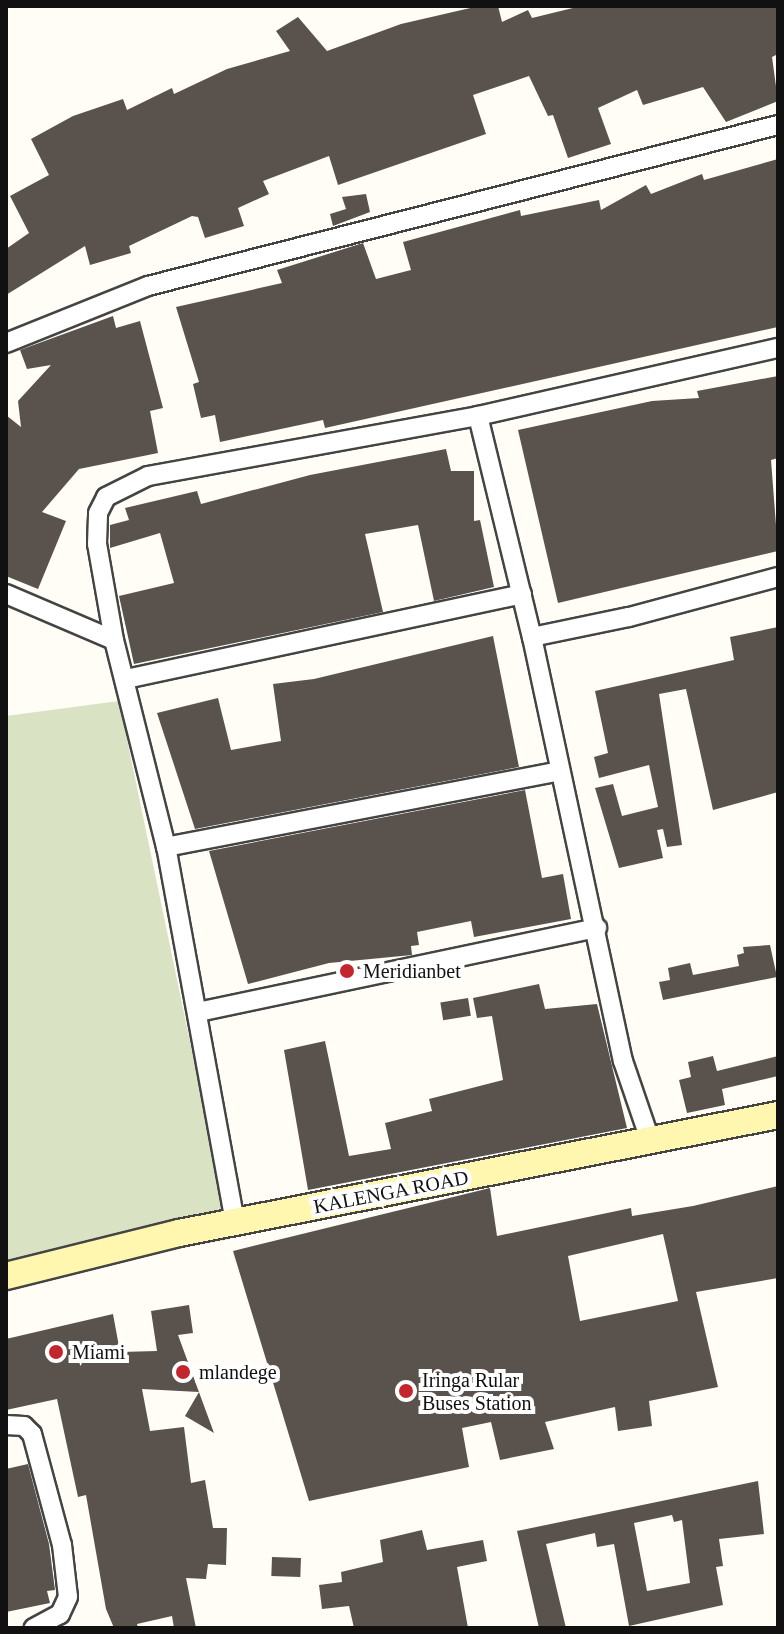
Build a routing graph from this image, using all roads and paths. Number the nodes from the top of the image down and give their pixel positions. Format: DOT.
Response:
graph roads {
  1 [pos="778,125"];
  2 [pos="6,343"];
  3 [pos="778,348"];
  4 [pos="478,416"];
  5 [pos="778,577"];
  6 [pos="6,594"];
  7 [pos="522,594"];
  8 [pos="532,637"];
  9 [pos="114,640"];
  10 [pos="126,679"];
  11 [pos="559,771"];
  12 [pos="166,847"];
  13 [pos="597,928"];
  14 [pos="198,1012"];
  15 [pos="778,1115"];
  16 [pos="651,1143"];
  17 [pos="235,1222"];
  18 [pos="6,1276"];
  19 [pos="6,1425"];
  20 [pos="34,1628"];
  1 -- 2 [label="street"];
  3 -- 4 [label="street"];
  4 -- 7 [label="street"];
  4 -- 9 [label="street"];
  5 -- 8 [label="street"];
  6 -- 9 [label="street"];
  7 -- 8 [label="street"];
  7 -- 10 [label="street"];
  8 -- 11 [label="street"];
  9 -- 10 [label="street"];
  10 -- 12 [label="street"];
  11 -- 12 [label="street"];
  11 -- 13 [label="street"];
  12 -- 14 [label="street"];
  13 -- 14 [label="street"];
  13 -- 16 [label="street"];
  14 -- 17 [label="street"];
  15 -- 16 [label="main road, KALENGA ROAD"];
  16 -- 17 [label="main road, KALENGA ROAD"];
  17 -- 18 [label="main road, KALENGA ROAD"];
  19 -- 20 [label="street"];
}
